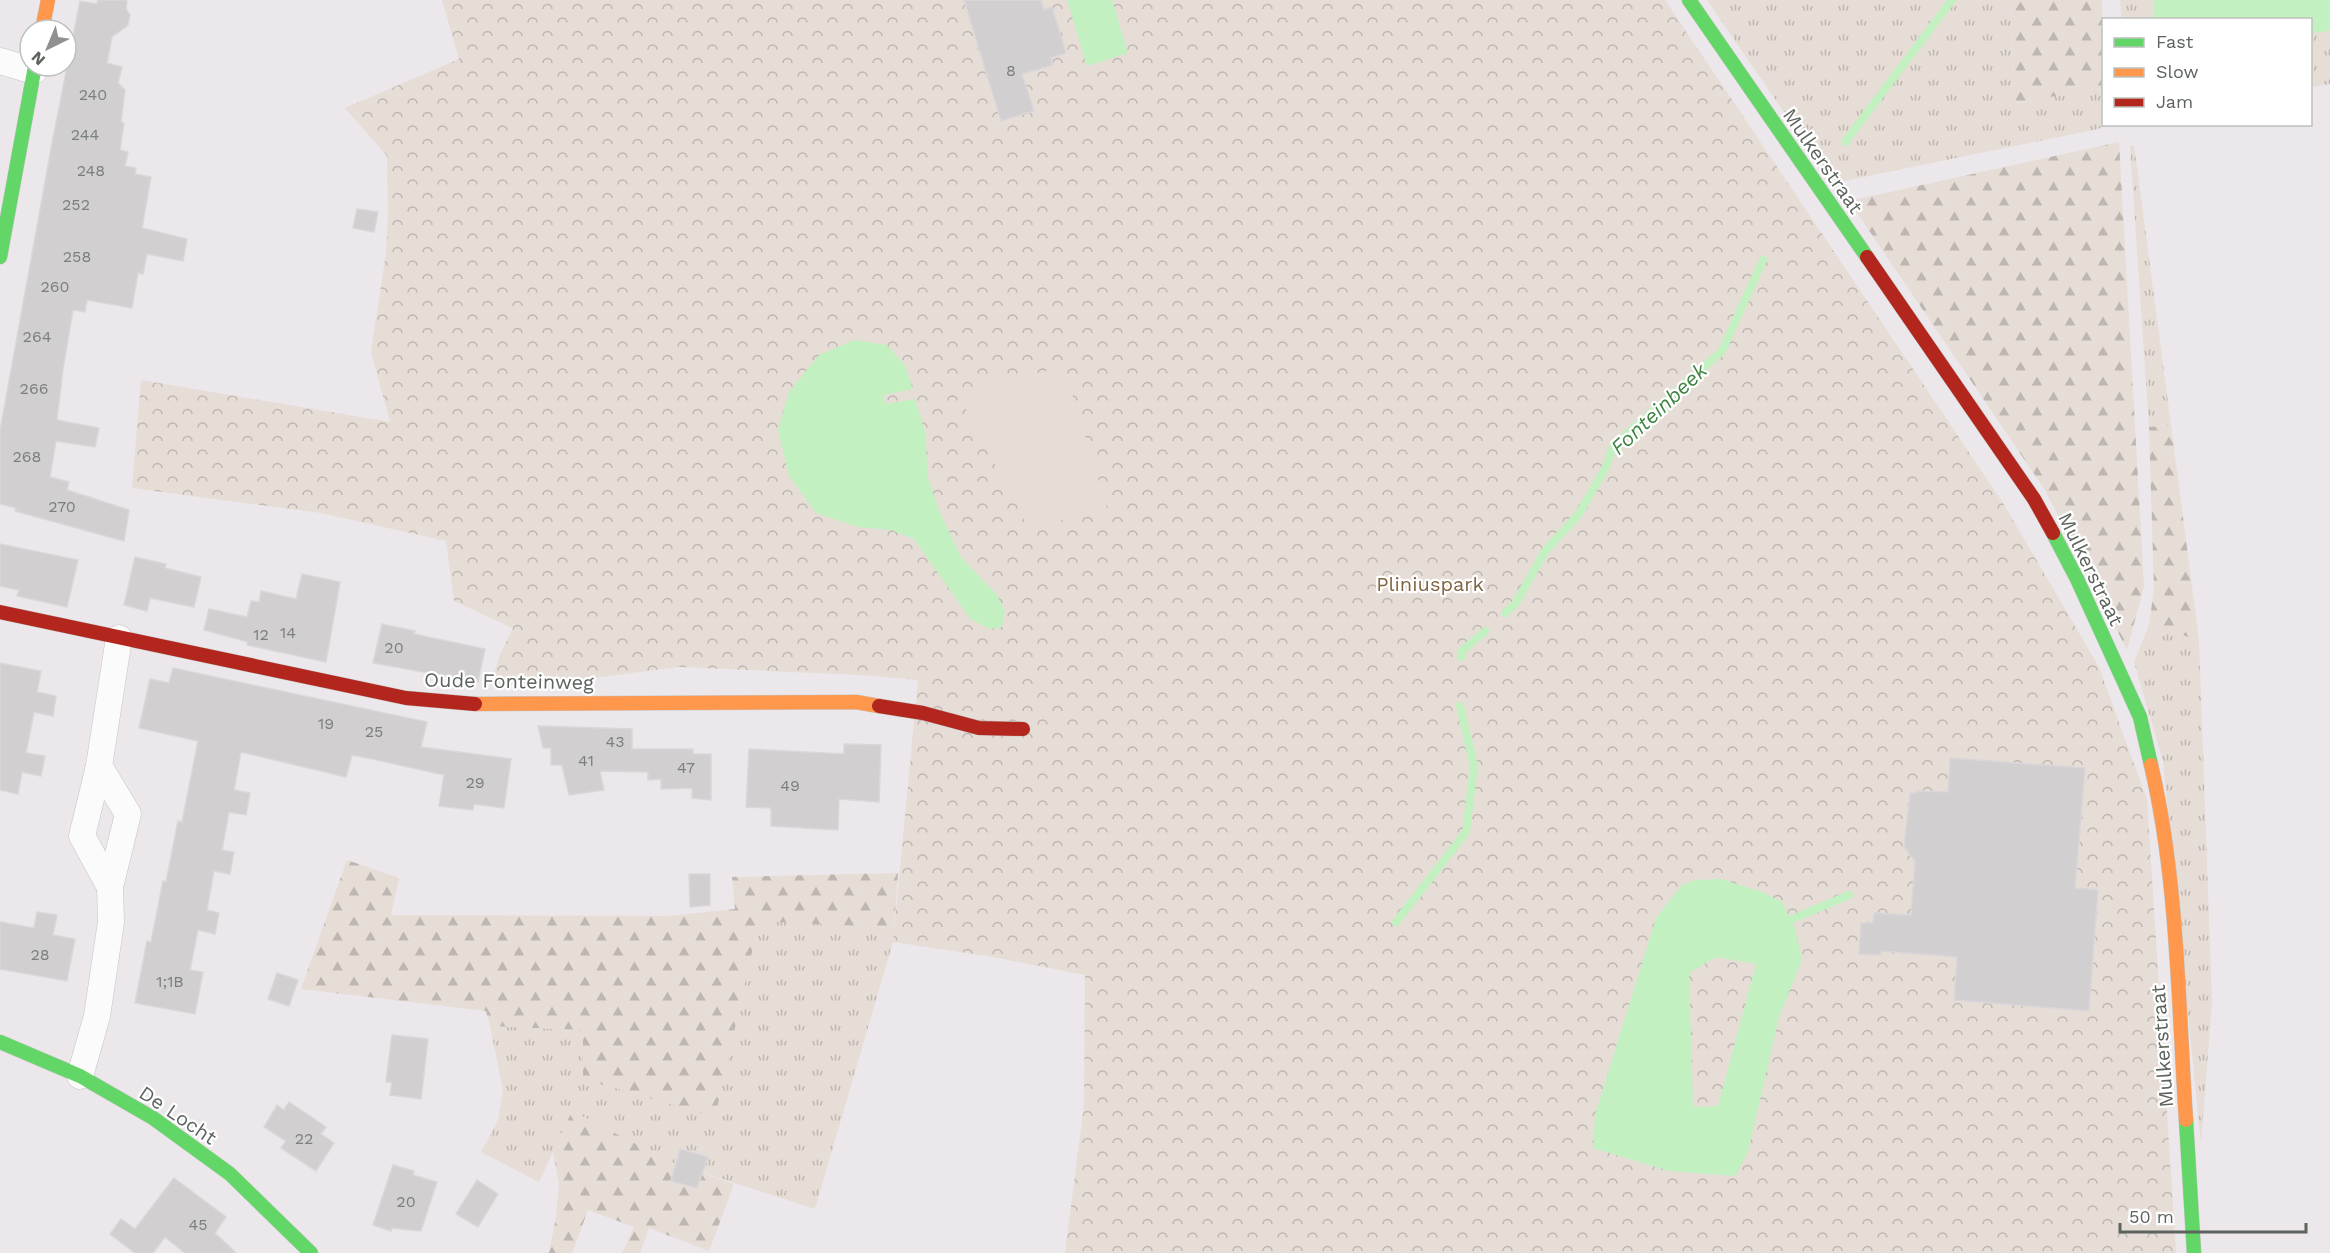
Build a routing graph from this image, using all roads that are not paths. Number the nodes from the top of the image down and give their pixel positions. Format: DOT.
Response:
graph roads {
  1 [pos="48,0"];
  2 [pos="1689,0"];
  3 [pos="44,18"];
  4 [pos="0,61"];
  5 [pos="18,65"];
  6 [pos="33,78"];
  7 [pos="0,257"];
  8 [pos="0,612"];
  9 [pos="119,638"];
  10 [pos="1023,729"];
  11 [pos="99,766"];
  12 [pos="111,887"];
  13 [pos="0,1042"];
  14 [pos="80,1076"];
  15 [pos="311,1253"];
  16 [pos="2194,1253"];
  1 -- 3 [label="street"];
  2 -- 16 [label="street, Mulkerstraat"];
  4 -- 5 [label="street"];
  6 -- 7 [label="street"];
  8 -- 9 [label="street, Oude Fonteinweg"];
  9 -- 10 [label="street, Oude Fonteinweg"];
  9 -- 11 [label="street"];
  11 -- 12 [label="street"];
  11 -- 12 [label="street"];
  12 -- 14 [label="street"];
  13 -- 14 [label="street, De Locht"];
  14 -- 15 [label="street, De Locht"];
}
